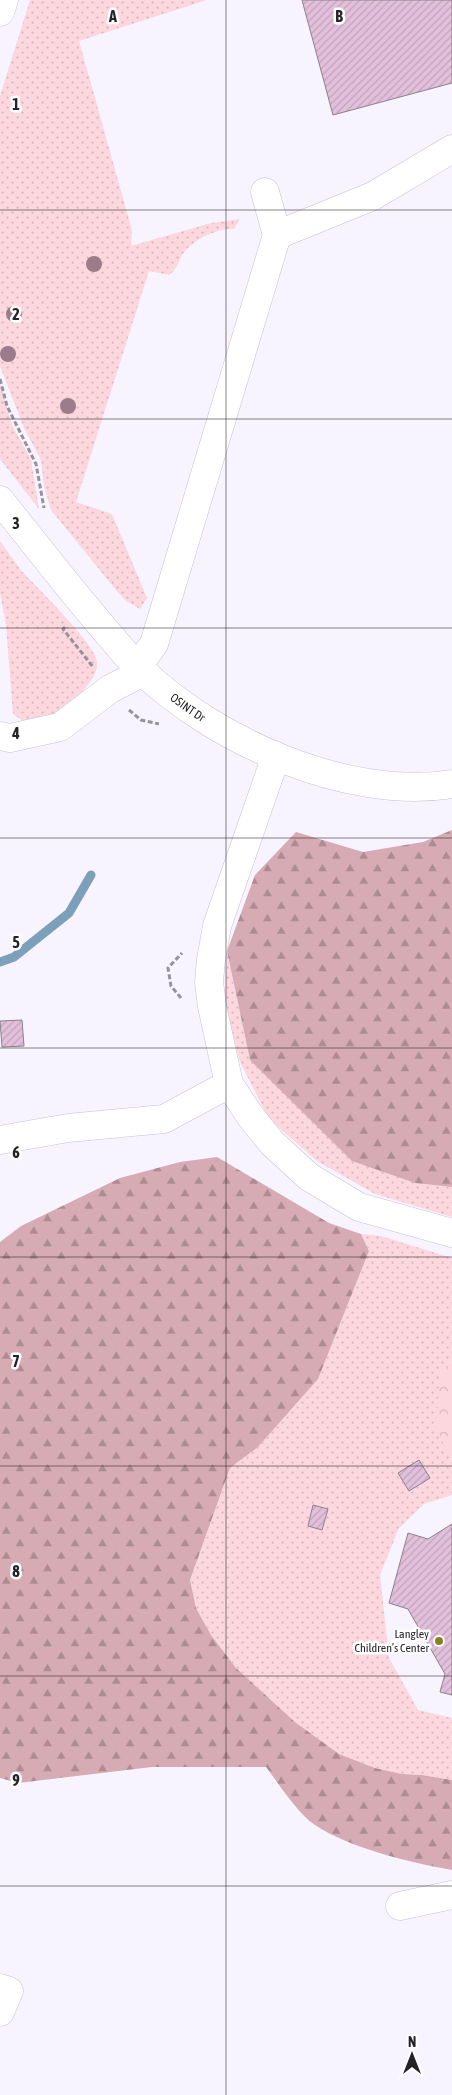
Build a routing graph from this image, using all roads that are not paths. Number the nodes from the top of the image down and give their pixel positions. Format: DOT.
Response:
graph roads {
  1 [pos="4,0"];
  2 [pos="0,12"];
  3 [pos="452,149"];
  4 [pos="266,192"];
  5 [pos="277,235"];
  6 [pos="0,500"];
  7 [pos="140,669"];
  8 [pos="0,736"];
  9 [pos="276,756"];
  10 [pos="452,784"];
  11 [pos="229,1084"];
  12 [pos="0,1140"];
  13 [pos="452,1233"];
  14 [pos="452,1895"];
  15 [pos="400,1906"];
  16 [pos="0,1988"];
  17 [pos="0,2012"];
  1 -- 2 [label="lane"];
  3 -- 5 [label="lane"];
  4 -- 5 [label="lane"];
  5 -- 7 [label="lane"];
  6 -- 7 [label="lane, OSINT Dr"];
  7 -- 8 [label="lane"];
  7 -- 9 [label="lane, OSINT Dr"];
  9 -- 10 [label="lane, OSINT Dr"];
  9 -- 11 [label="lane"];
  11 -- 12 [label="lane"];
  11 -- 13 [label="lane"];
  14 -- 15 [label="lane"];
  16 -- 17 [label="lane"];
}
